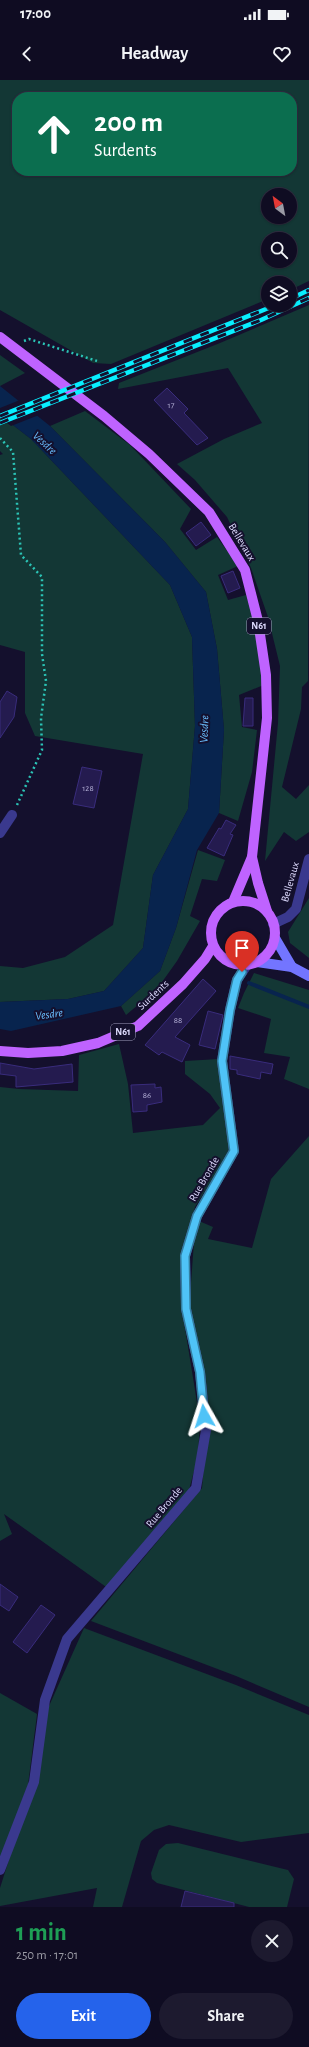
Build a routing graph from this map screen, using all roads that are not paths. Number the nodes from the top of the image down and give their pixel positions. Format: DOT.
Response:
graph roads {
  1 [pos="0,337"];
  2 [pos="12,815"];
  3 [pos="0,833"];
  4 [pos="252,857"];
  5 [pos="309,859"];
  6 [pos="233,902"];
  7 [pos="267,911"];
  8 [pos="274,924"];
  9 [pos="275,938"];
  10 [pos="213,946"];
  11 [pos="252,963"];
  12 [pos="292,967"];
  13 [pos="309,976"];
  14 [pos="0,1051"];
  15 [pos="0,1870"];
  1 -- 4 [label="main road, Bellevaux / N61"];
  2 -- 3 [label="street"];
  4 -- 6 [label="main road, Bellevaux / N61"];
  4 -- 7 [label="main road, Bellevaux / N61"];
  5 -- 8 [label="street, Bellevaux"];
  6 -- 7 [label="main road"];
  6 -- 10 [label="main road, N61"];
  7 -- 8 [label="main road, N61"];
  8 -- 9 [label="main road, N61"];
  9 -- 11 [label="main road"];
  9 -- 12 [label="main road"];
  10 -- 11 [label="main road"];
  10 -- 14 [label="main road, Surdents / N61"];
  11 -- 12 [label="main road"];
  11 -- 15 [label="street, Rue Bronde"];
  12 -- 13 [label="main road"];
}
